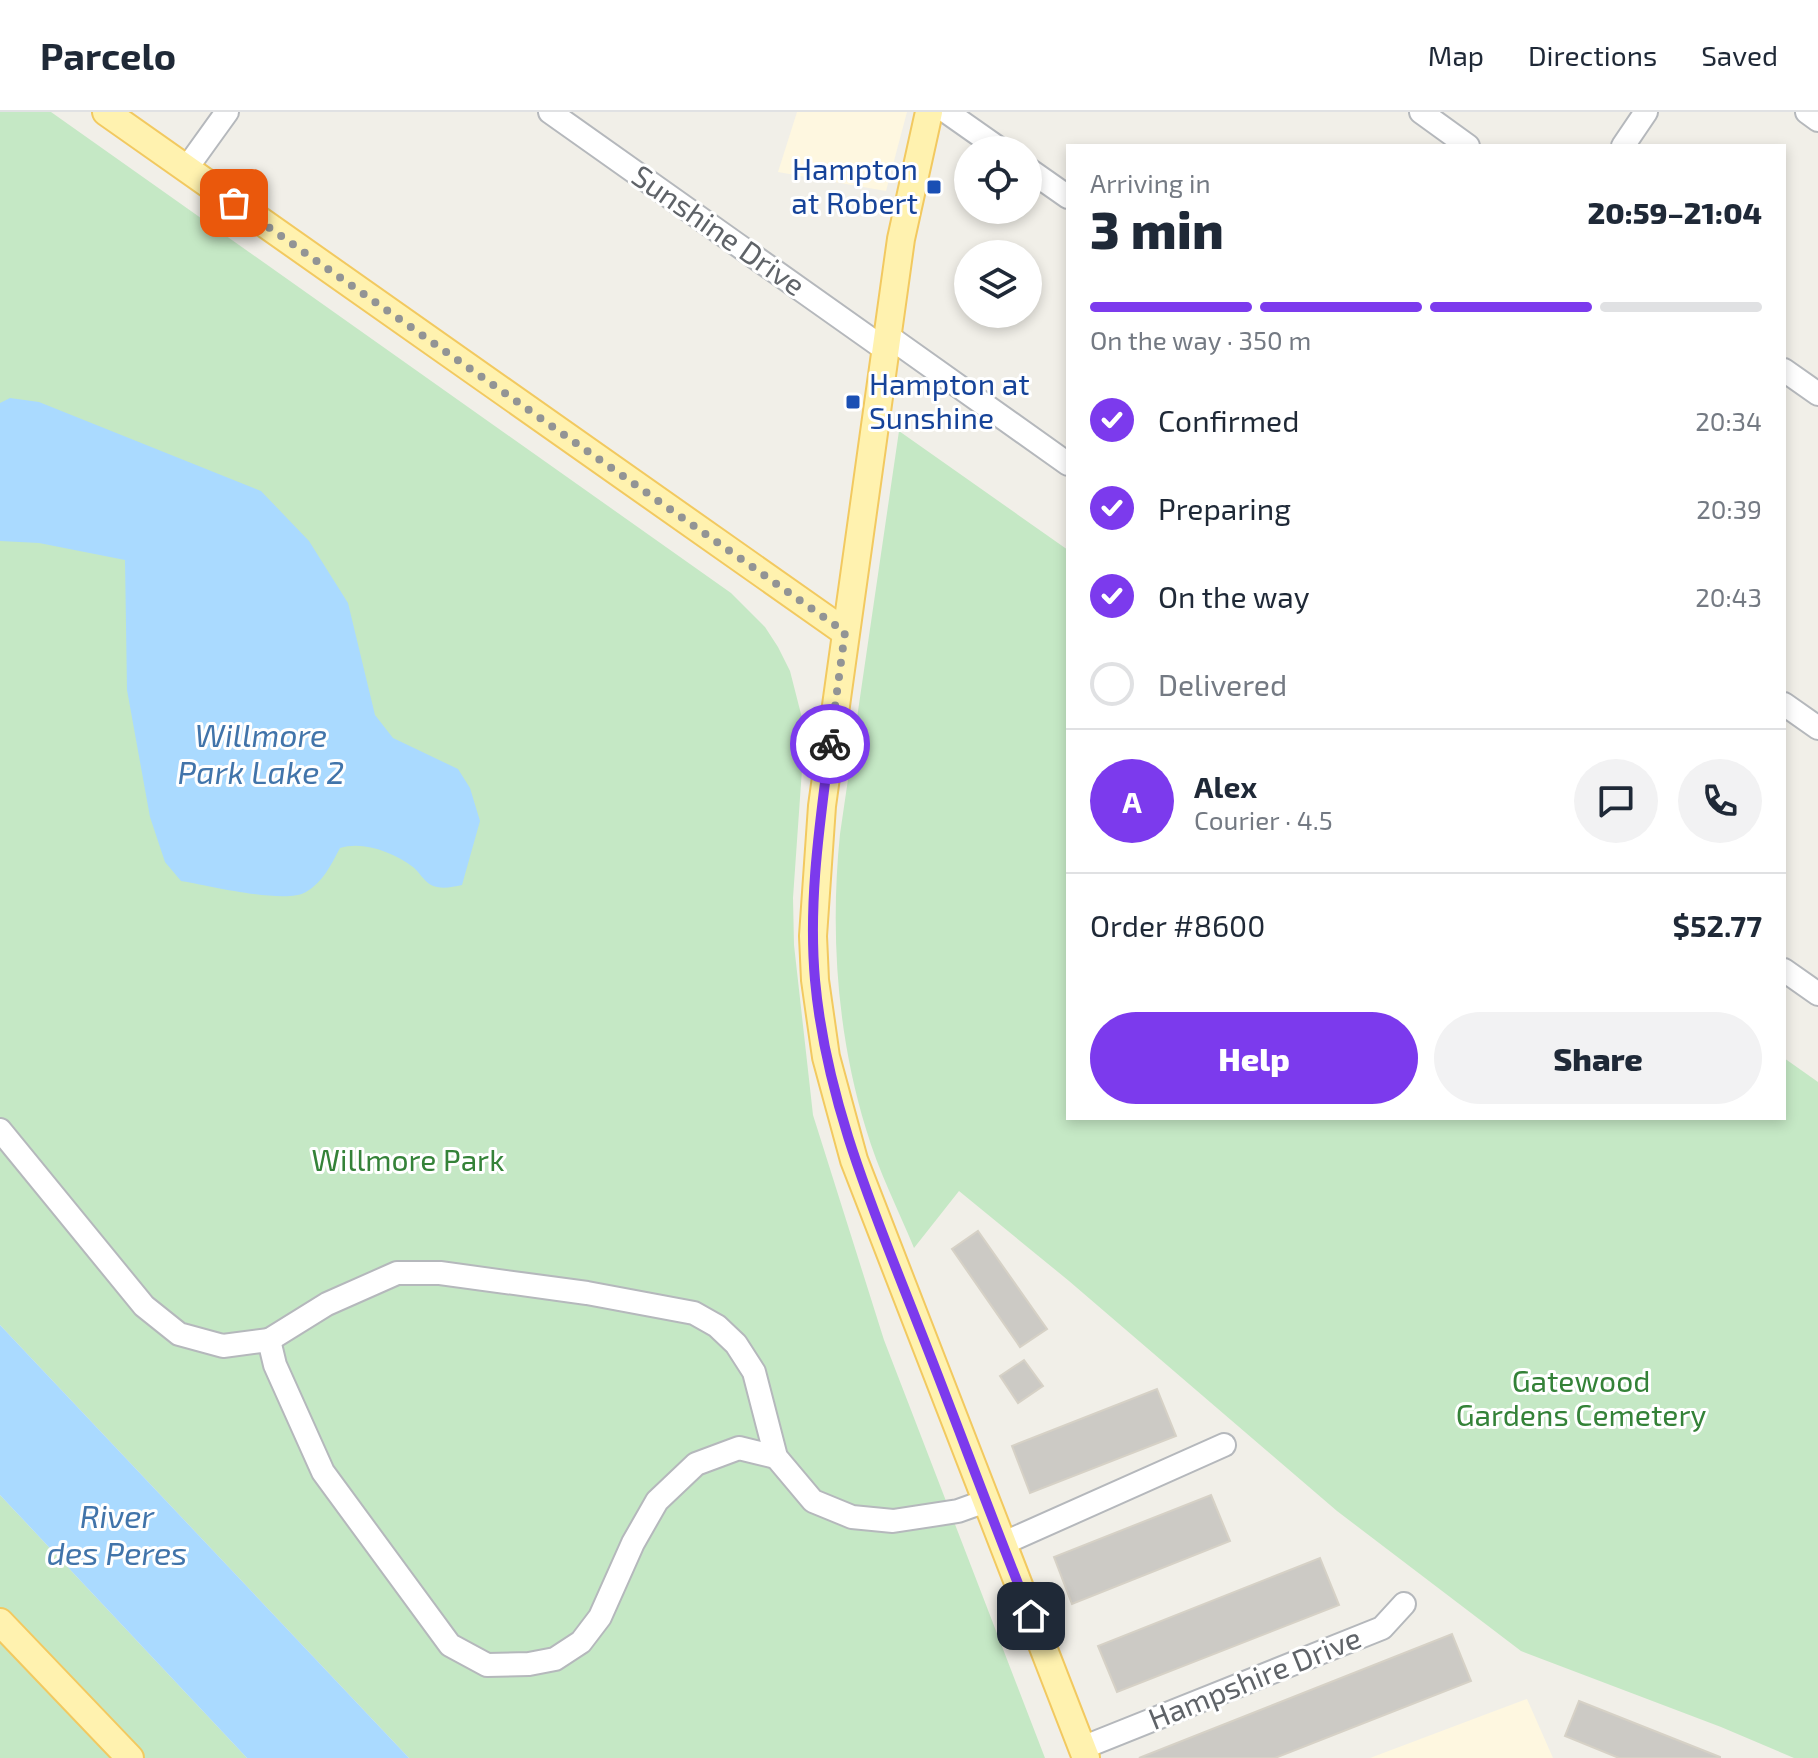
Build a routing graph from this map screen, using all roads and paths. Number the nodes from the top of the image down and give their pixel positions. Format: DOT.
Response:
graph roads {
  1 [pos="106,112"];
  2 [pos="227,112"];
  3 [pos="550,112"];
  4 [pos="929,112"];
  5 [pos="947,112"];
  6 [pos="1421,112"];
  7 [pos="1646,112"];
  8 [pos="1807,112"];
  9 [pos="1818,120"];
  10 [pos="981,136"];
  11 [pos="1465,144"];
  12 [pos="1624,144"];
  13 [pos="186,169"];
  14 [pos="1042,179"];
  15 [pos="1066,196"];
  16 [pos="887,343"];
  17 [pos="1786,371"];
  18 [pos="1818,394"];
  19 [pos="1066,463"];
  20 [pos="845,632"];
  21 [pos="1786,705"];
  22 [pos="1818,728"];
  23 [pos="1786,971"];
  24 [pos="1818,994"];
  25 [pos="0,1130"];
  26 [pos="269,1340"];
  27 [pos="1224,1445"];
  28 [pos="776,1457"];
  29 [pos="986,1501"];
  30 [pos="1002,1544"];
  31 [pos="1404,1604"];
  32 [pos="0,1622"];
  33 [pos="1084,1753"];
  34 [pos="130,1758"];
  1 -- 13 [label="main road"];
  2 -- 13 [label="street"];
  3 -- 16 [label="street, Sunshine Drive"];
  4 -- 16 [label="main road"];
  5 -- 10 [label="street"];
  6 -- 11 [label="street"];
  7 -- 12 [label="street"];
  8 -- 9 [label="street"];
  13 -- 20 [label="main road"];
  14 -- 15 [label="street"];
  16 -- 19 [label="street, Sunshine Drive"];
  16 -- 20 [label="main road"];
  17 -- 18 [label="street"];
  20 -- 29 [label="main road"];
  21 -- 22 [label="street"];
  23 -- 24 [label="street"];
  25 -- 26 [label="street"];
  26 -- 28 [label="street"];
  26 -- 28 [label="street"];
  27 -- 30 [label="street"];
  28 -- 29 [label="street"];
  29 -- 30 [label="main road"];
  30 -- 33 [label="main road"];
  31 -- 33 [label="street, Hampshire Drive"];
  32 -- 34 [label="main road"];
}
